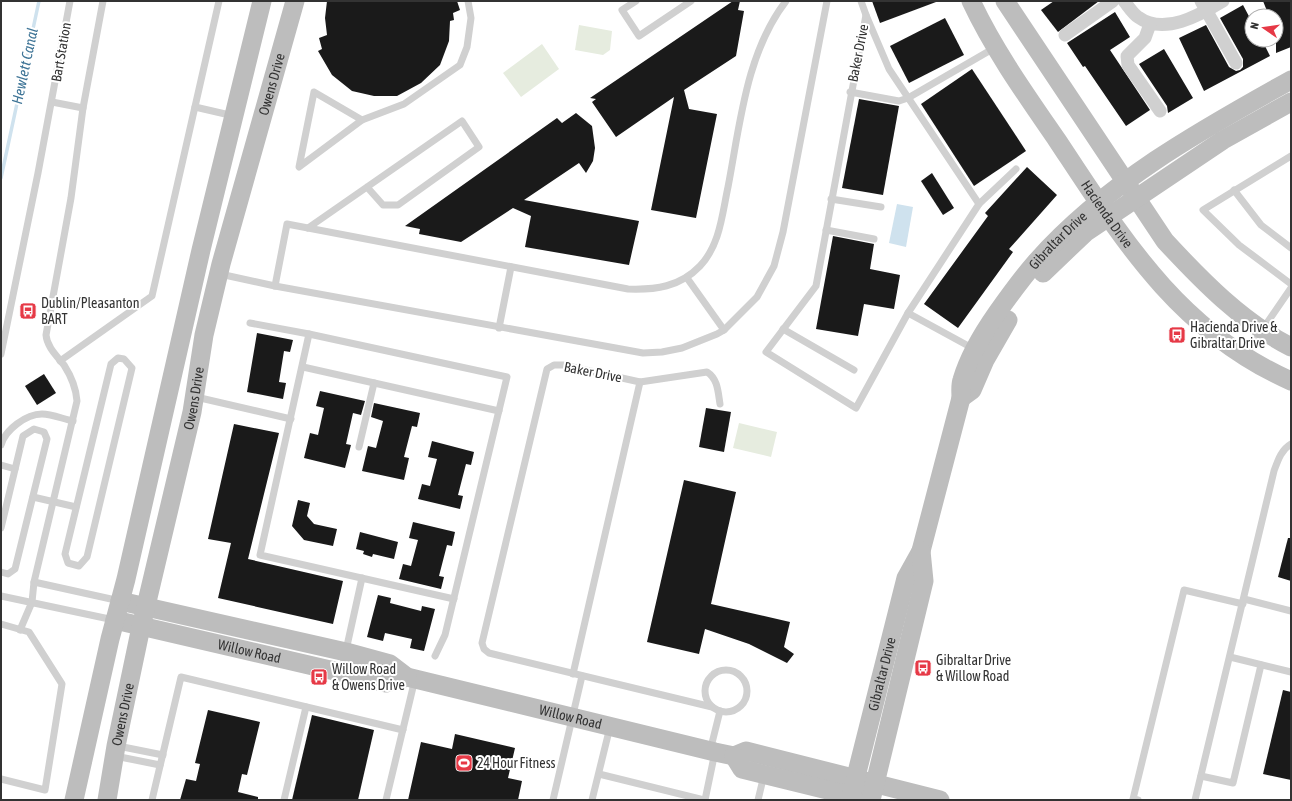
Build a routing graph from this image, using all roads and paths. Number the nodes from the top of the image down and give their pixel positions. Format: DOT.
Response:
graph roads {
  1 [pos="70,1"];
  2 [pos="103,1"];
  3 [pos="219,1"];
  4 [pos="262,1"];
  5 [pos="295,1"];
  6 [pos="468,1"];
  7 [pos="636,1"];
  8 [pos="691,1"];
  9 [pos="786,1"];
  10 [pos="827,1"];
  11 [pos="861,1"];
  12 [pos="971,1"];
  13 [pos="1005,1"];
  14 [pos="1113,1"];
  15 [pos="1124,1"];
  16 [pos="1223,1"];
  17 [pos="1204,6"];
  18 [pos="866,15"];
  19 [pos="1150,24"];
  20 [pos="1065,35"];
  21 [pos="996,47"];
  22 [pos="1236,63"];
  23 [pos="1291,80"];
  24 [pos="850,92"];
  25 [pos="908,98"];
  26 [pos="52,102"];
  27 [pos="1291,102"];
  28 [pos="195,107"];
  29 [pos="83,108"];
  30 [pos="1160,111"];
  31 [pos="234,116"];
  32 [pos="362,120"];
  33 [pos="1291,156"];
  34 [pos="1016,169"];
  35 [pos="1125,181"];
  36 [pos="367,187"];
  37 [pos="1234,190"];
  38 [pos="1136,198"];
  39 [pos="831,199"];
  40 [pos="979,204"];
  41 [pos="881,207"];
  42 [pos="1103,210"];
  43 [pos="308,228"];
  44 [pos="826,230"];
  45 [pos="874,239"];
  46 [pos="1291,248"];
  47 [pos="511,267"];
  48 [pos="218,274"];
  49 [pos="687,278"];
  50 [pos="1291,284"];
  51 [pos="275,286"];
  52 [pos="1291,288"];
  53 [pos="908,313"];
  54 [pos="250,323"];
  55 [pos="499,328"];
  56 [pos="783,329"];
  57 [pos="1263,329"];
  58 [pos="724,330"];
  59 [pos="309,334"];
  60 [pos="1291,347"];
  61 [pos="981,352"];
  62 [pos="1,354"];
  63 [pos="1244,356"];
  64 [pos="60,361"];
  65 [pos="303,367"];
  66 [pos="854,370"];
  67 [pos="1291,381"];
  68 [pos="640,382"];
  69 [pos="374,383"];
  70 [pos="194,396"];
  71 [pos="720,404"];
  72 [pos="499,411"];
  73 [pos="291,419"];
  74 [pos="73,421"];
  75 [pos="1291,444"];
  76 [pos="1,445"];
  77 [pos="359,447"];
  78 [pos="1,465"];
  79 [pos="15,469"];
  80 [pos="33,497"];
  81 [pos="54,502"];
  82 [pos="76,507"];
  83 [pos="1,528"];
  84 [pos="1,572"];
  85 [pos="362,578"];
  86 [pos="34,582"];
  87 [pos="1,596"];
  88 [pos="454,599"];
  89 [pos="120,601"];
  90 [pos="32,602"];
  91 [pos="1243,602"];
  92 [pos="146,606"];
  93 [pos="1291,611"];
  94 [pos="115,620"];
  95 [pos="1,624"];
  96 [pos="141,626"];
  97 [pos="20,630"];
  98 [pos="346,652"];
  99 [pos="435,656"];
  100 [pos="1230,657"];
  101 [pos="1261,664"];
  102 [pos="1291,672"];
  103 [pos="341,673"];
  104 [pos="573,674"];
  105 [pos="582,676"];
  106 [pos="411,678"];
  107 [pos="306,707"];
  108 [pos="712,707"];
  109 [pos="720,712"];
  110 [pos="573,716"];
  111 [pos="611,725"];
  112 [pos="403,730"];
  113 [pos="115,751"];
  114 [pos="713,751"];
  115 [pos="163,755"];
  116 [pos="734,756"];
  117 [pos="160,765"];
  118 [pos="599,774"];
  119 [pos="764,774"];
  120 [pos="1201,776"];
  121 [pos="1,779"];
  122 [pos="862,793"];
  123 [pos="74,800"];
  124 [pos="107,800"];
  125 [pos="152,800"];
  126 [pos="284,800"];
  127 [pos="386,800"];
  128 [pos="553,800"];
  129 [pos="592,800"];
  130 [pos="705,800"];
  131 [pos="758,800"];
  132 [pos="940,800"];
  133 [pos="1138,800"];
  134 [pos="1196,800"];
  1 -- 26 [label="lane, Bart Station"];
  2 -- 29 [label="lane"];
  3 -- 28 [label="lane"];
  4 -- 31 [label="street, Owens Drive"];
  5 -- 48 [label="street, Owens Drive"];
  6 -- 32 [label="lane"];
  7 -- 8 [label="lane"];
  9 -- 49 [label="lane"];
  10 -- 58 [label="lane"];
  11 -- 18 [label="lane"];
  12 -- 21 [label="street, Hacienda Drive"];
  13 -- 35 [label="street"];
  14 -- 20 [label="street"];
  15 -- 19 [label="street"];
  16 -- 17 [label="street"];
  17 -- 19 [label="street"];
  17 -- 22 [label="street"];
  18 -- 24 [label="lane, Baker Drive"];
  18 -- 25 [label="lane, Baker Drive"];
  19 -- 30 [label="street"];
  21 -- 25 [label="lane"];
  21 -- 42 [label="street, Hacienda Drive"];
  23 -- 35 [label="street, Gibraltar Drive"];
  24 -- 25 [label="lane"];
  24 -- 39 [label="lane, Baker Drive"];
  25 -- 40 [label="lane, Baker Drive"];
  26 -- 29 [label="lane"];
  26 -- 62 [label="lane, Bart Station"];
  27 -- 38 [label="street, Gibraltar Drive"];
  28 -- 31 [label="lane"];
  28 -- 64 [label="lane"];
  29 -- 64 [label="lane"];
  31 -- 89 [label="street, Owens Drive"];
  32 -- 32 [label="lane"];
  33 -- 37 [label="lane"];
  34 -- 40 [label="lane"];
  35 -- 38 [label="street"];
  35 -- 42 [label="street, Gibraltar Drive"];
  36 -- 36 [label="lane"];
  36 -- 43 [label="lane"];
  37 -- 46 [label="lane"];
  37 -- 50 [label="lane"];
  38 -- 42 [label="street, Gibraltar Drive"];
  38 -- 57 [label="street"];
  39 -- 41 [label="lane"];
  39 -- 44 [label="lane, Baker Drive"];
  40 -- 53 [label="lane"];
  42 -- 61 [label="street, Gibraltar Drive"];
  42 -- 63 [label="street, Hacienda Drive"];
  43 -- 47 [label="lane"];
  43 -- 51 [label="lane"];
  44 -- 45 [label="lane"];
  44 -- 56 [label="lane, Baker Drive"];
  47 -- 49 [label="lane"];
  47 -- 55 [label="lane"];
  48 -- 51 [label="lane"];
  48 -- 70 [label="street, Owens Drive"];
  49 -- 58 [label="lane"];
  51 -- 55 [label="lane"];
  52 -- 57 [label="lane"];
  53 -- 56 [label="lane, Baker Drive"];
  53 -- 61 [label="lane"];
  54 -- 59 [label="lane"];
  55 -- 58 [label="lane"];
  56 -- 66 [label="lane"];
  57 -- 60 [label="street"];
  57 -- 63 [label="lane"];
  59 -- 65 [label="lane"];
  59 -- 72 [label="lane"];
  61 -- 122 [label="street, Gibraltar Drive"];
  63 -- 67 [label="street, Hacienda Drive"];
  64 -- 74 [label="lane"];
  65 -- 69 [label="lane"];
  65 -- 73 [label="lane"];
  68 -- 71 [label="lane"];
  68 -- 104 [label="lane"];
  68 -- 104 [label="lane, Baker Drive"];
  69 -- 72 [label="lane"];
  69 -- 77 [label="lane"];
  70 -- 73 [label="lane"];
  70 -- 92 [label="street, Owens Drive"];
  72 -- 88 [label="lane"];
  73 -- 85 [label="lane"];
  74 -- 76 [label="lane"];
  74 -- 81 [label="lane"];
  75 -- 91 [label="lane"];
  78 -- 79 [label="lane"];
  79 -- 80 [label="lane"];
  79 -- 83 [label="lane"];
  80 -- 81 [label="lane"];
  80 -- 84 [label="lane"];
  81 -- 82 [label="lane"];
  81 -- 86 [label="lane"];
  82 -- 82 [label="lane"];
  85 -- 88 [label="lane"];
  85 -- 98 [label="lane"];
  86 -- 89 [label="lane"];
  86 -- 90 [label="lane"];
  87 -- 90 [label="lane"];
  88 -- 99 [label="lane"];
  89 -- 92 [label="street, Willow Road"];
  89 -- 94 [label="street, Owens Drive"];
  90 -- 94 [label="lane"];
  90 -- 97 [label="lane"];
  91 -- 93 [label="lane"];
  91 -- 100 [label="lane"];
  91 -- 133 [label="lane"];
  92 -- 96 [label="street, Owens Drive"];
  92 -- 98 [label="street, Willow Road"];
  94 -- 96 [label="street, Willow Road"];
  94 -- 123 [label="street, Owens Drive"];
  95 -- 97 [label="lane"];
  96 -- 103 [label="street, Willow Road"];
  96 -- 113 [label="street, Owens Drive"];
  97 -- 121 [label="lane"];
  98 -- 103 [label="lane"];
  98 -- 106 [label="street, Willow Road"];
  100 -- 101 [label="lane"];
  100 -- 120 [label="lane"];
  101 -- 102 [label="lane"];
  101 -- 120 [label="lane"];
  103 -- 106 [label="street, Willow Road"];
  104 -- 105 [label="lane"];
  105 -- 108 [label="lane"];
  105 -- 110 [label="lane"];
  106 -- 110 [label="street, Willow Road"];
  106 -- 112 [label="lane"];
  107 -- 112 [label="lane"];
  107 -- 115 [label="lane"];
  107 -- 126 [label="lane"];
  108 -- 109 [label="lane"];
  108 -- 109 [label="lane"];
  109 -- 114 [label="lane"];
  110 -- 111 [label="street, Willow Road"];
  110 -- 128 [label="lane"];
  111 -- 114 [label="street, Willow Road"];
  111 -- 118 [label="lane"];
  112 -- 127 [label="lane"];
  113 -- 115 [label="lane"];
  113 -- 117 [label="lane"];
  113 -- 124 [label="street, Owens Drive"];
  114 -- 116 [label="street, Willow Road"];
  114 -- 130 [label="lane"];
  115 -- 117 [label="lane"];
  116 -- 119 [label="street, Willow Road"];
  116 -- 122 [label="street, Willow Road"];
  117 -- 125 [label="lane"];
  118 -- 129 [label="lane"];
  118 -- 130 [label="lane"];
  119 -- 122 [label="street, Willow Road"];
  119 -- 131 [label="lane"];
  120 -- 134 [label="lane"];
  122 -- 132 [label="street, Willow Road"];
}
